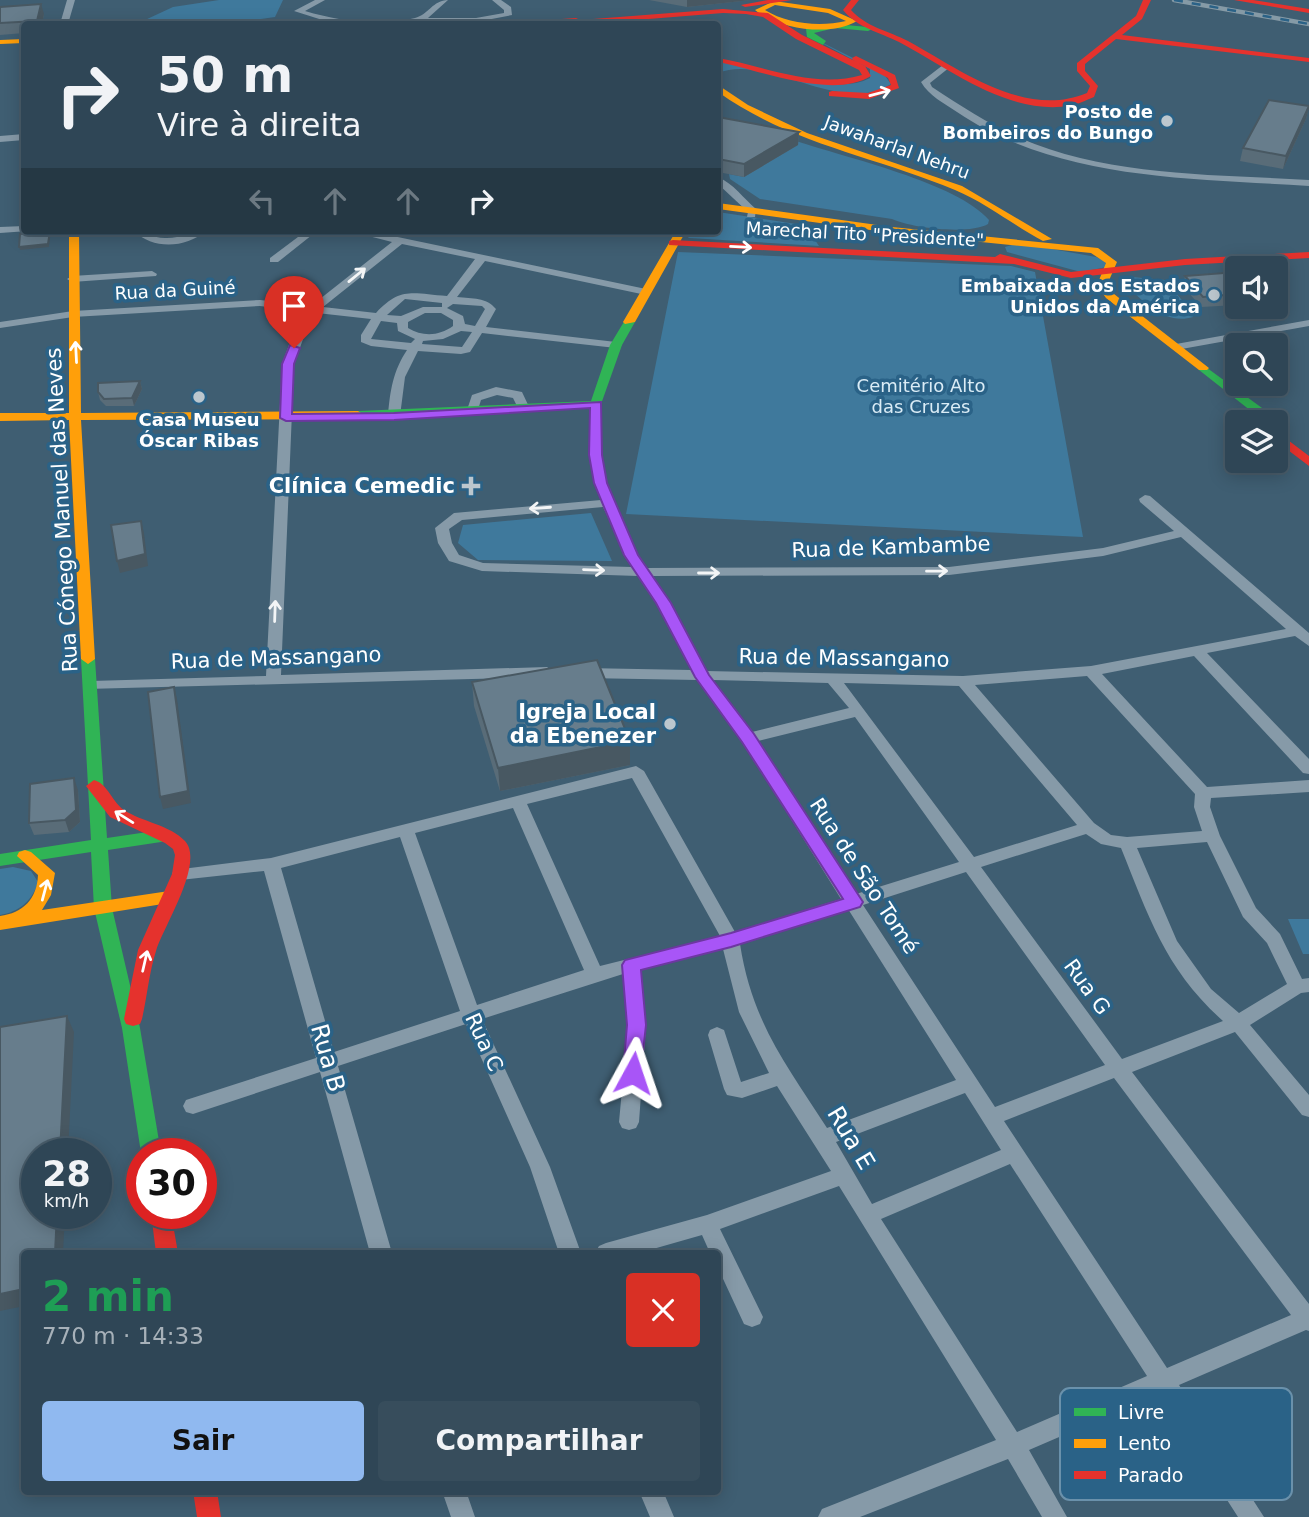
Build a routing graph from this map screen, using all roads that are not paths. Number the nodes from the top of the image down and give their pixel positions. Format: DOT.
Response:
graph roads {
  1 [pos="71,0"];
  2 [pos="321,0"];
  3 [pos="444,0"];
  4 [pos="496,0"];
  5 [pos="855,0"];
  6 [pos="1147,0"];
  7 [pos="1238,0"];
  8 [pos="776,5"];
  9 [pos="1309,11"];
  10 [pos="853,18"];
  11 [pos="420,20"];
  12 [pos="65,21"];
  13 [pos="331,21"];
  14 [pos="410,21"];
  15 [pos="556,21"];
  16 [pos="601,21"];
  17 [pos="835,26"];
  18 [pos="882,32"];
  19 [pos="1113,36"];
  20 [pos="21,39"];
  21 [pos="0,40"];
  22 [pos="721,60"];
  23 [pos="1309,60"];
  24 [pos="946,67"];
  25 [pos="721,76"];
  26 [pos="721,90"];
  27 [pos="721,110"];
  28 [pos="21,137"];
  29 [pos="0,139"];
  30 [pos="721,182"];
  31 [pos="1309,183"];
  32 [pos="723,206"];
  33 [pos="848,226"];
  34 [pos="21,229"];
  35 [pos="0,230"];
  36 [pos="882,231"];
  37 [pos="74,235"];
  38 [pos="144,235"];
  39 [pos="192,235"];
  40 [pos="307,235"];
  41 [pos="372,235"];
  42 [pos="677,237"];
  43 [pos="399,241"];
  44 [pos="990,244"];
  45 [pos="1062,245"];
  46 [pos="1094,250"];
  47 [pos="843,253"];
  48 [pos="868,254"];
  49 [pos="1309,255"];
  50 [pos="482,258"];
  51 [pos="274,260"];
  52 [pos="1012,261"];
  53 [pos="1185,262"];
  54 [pos="1108,271"];
  55 [pos="1056,272"];
  56 [pos="152,274"];
  57 [pos="72,279"];
  58 [pos="646,292"];
  59 [pos="450,300"];
  60 [pos="314,310"];
  61 [pos="443,310"];
  62 [pos="73,314"];
  63 [pos="380,317"];
  64 [pos="403,320"];
  65 [pos="0,325"];
  66 [pos="1307,325"];
  67 [pos="459,327"];
  68 [pos="478,329"];
  69 [pos="418,343"];
  70 [pos="616,345"];
  71 [pos="1176,347"];
  72 [pos="596,404"];
  73 [pos="1244,410"];
  74 [pos="1257,410"];
  75 [pos="394,416"];
  76 [pos="0,418"];
  77 [pos="286,418"];
  78 [pos="78,420"];
  79 [pos="0,425"];
  80 [pos="1288,434"];
  81 [pos="1288,445"];
  82 [pos="1309,450"];
  83 [pos="1309,462"];
  84 [pos="1145,499"];
  85 [pos="608,503"];
  86 [pos="1182,533"];
  87 [pos="641,571"];
  88 [pos="1303,636"];
  89 [pos="1199,653"];
  90 [pos="1091,671"];
  91 [pos="702,677"];
  92 [pos="832,678"];
  93 [pos="273,679"];
  94 [pos="963,681"];
  95 [pos="91,686"];
  96 [pos="859,711"];
  97 [pos="748,738"];
  98 [pos="1309,769"];
  99 [pos="94,786"];
  100 [pos="1309,786"];
  101 [pos="1203,793"];
  102 [pos="517,800"];
  103 [pos="1088,827"];
  104 [pos="405,828"];
  105 [pos="163,835"];
  106 [pos="1212,836"];
  107 [pos="1127,843"];
  108 [pos="99,845"];
  109 [pos="25,856"];
  110 [pos="0,860"];
  111 [pos="271,864"];
  112 [pos="972,865"];
  113 [pos="180,874"];
  114 [pos="169,897"];
  115 [pos="854,902"];
  116 [pos="103,908"];
  117 [pos="8,922"];
  118 [pos="731,940"];
  119 [pos="631,965"];
  120 [pos="595,974"];
  121 [pos="1303,986"];
  122 [pos="471,1015"];
  123 [pos="1238,1023"];
  124 [pos="131,1028"];
  125 [pos="717,1035"];
  126 [pos="329,1060"];
  127 [pos="1117,1067"];
  128 [pos="781,1077"];
  129 [pos="968,1084"];
  130 [pos="193,1107"];
  131 [pos="1309,1109"];
  132 [pos="991,1117"];
  133 [pos="629,1122"];
  134 [pos="149,1138"];
  135 [pos="823,1138"];
  136 [pos="1014,1153"];
  137 [pos="842,1176"];
  138 [pos="869,1215"];
  139 [pos="708,1224"];
  140 [pos="163,1229"];
  141 [pos="167,1250"];
  142 [pos="380,1250"];
  143 [pos="569,1250"];
  144 [pos="617,1250"];
  145 [pos="720,1250"];
  146 [pos="721,1252"];
  147 [pos="751,1317"];
  148 [pos="1308,1320"];
  149 [pos="1164,1382"];
  150 [pos="1150,1388"];
  151 [pos="1168,1388"];
  152 [pos="1060,1426"];
  153 [pos="1014,1445"];
  154 [pos="206,1495"];
  155 [pos="455,1495"];
  156 [pos="652,1495"];
  157 [pos="1241,1500"];
  158 [pos="842,1515"];
  159 [pos="209,1517"];
  160 [pos="463,1517"];
  161 [pos="662,1517"];
  162 [pos="1055,1517"];
  163 [pos="1252,1517"];
  1 -- 12 [label="street"];
  2 -- 13 [label="street"];
  3 -- 11 [label="street"];
  4 -- 11 [label="street"];
  5 -- 10 [label="main road"];
  6 -- 19 [label="main road"];
  7 -- 9 [label="main road"];
  8 -- 10 [label="main road"];
  8 -- 15 [label="main road"];
  8 -- 16 [label="main road"];
  8 -- 17 [label="main road"];
  8 -- 22 [label="main road, Jawaharlal Nehru"];
  10 -- 17 [label="main road"];
  10 -- 18 [label="main road"];
  11 -- 14 [label="street"];
  17 -- 18 [label="main road"];
  25 -- 17 [label="main road, Jawaharlal Nehru, one-way"];
  18 -- 24 [label="main road"];
  19 -- 23 [label="main road"];
  19 -- 24 [label="main road"];
  20 -- 21 [label="main road"];
  24 -- 31 [label="street"];
  26 -- 45 [label="main road, Jawaharlal Nehru"];
  27 -- 44 [label="main road, Jawaharlal Nehru"];
  28 -- 29 [label="street"];
  30 -- 32 [label="street"];
  32 -- 33 [label="main road, Marechal Tito \"Presidente\""];
  33 -- 36 [label="main road, Marechal Tito \"Presidente\""];
  33 -- 47 [label="main road"];
  34 -- 35 [label="street"];
  36 -- 44 [label="main road, Marechal Tito \"Presidente\""];
  36 -- 48 [label="main road"];
  37 -- 57 [label="main road, Rua Cónego Manuel das Neves"];
  38 -- 39 [label="street"];
  40 -- 51 [label="street"];
  41 -- 43 [label="street"];
  42 -- 47 [label="main road, Marechal Tito \"Presidente\", one-way"];
  42 -- 58 [label="main road, Rua de São Tomé"];
  43 -- 50 [label="street"];
  60 -- 43 [label="street, one-way"];
  44 -- 45 [label="main road, Marechal Tito \"Presidente\""];
  44 -- 52 [label="main road"];
  45 -- 46 [label="main road"];
  46 -- 53 [label="main road"];
  46 -- 54 [label="main road"];
  47 -- 48 [label="main road, Marechal Tito \"Presidente\""];
  48 -- 52 [label="main road, Marechal Tito \"Presidente\""];
  49 -- 53 [label="main road"];
  50 -- 58 [label="street"];
  50 -- 59 [label="street"];
  52 -- 55 [label="main road"];
  53 -- 54 [label="main road"];
  54 -- 55 [label="main road"];
  54 -- 71 [label="main road"];
  55 -- 73 [label="main road"];
  56 -- 57 [label="street"];
  57 -- 62 [label="main road, Rua Cónego Manuel das Neves"];
  58 -- 70 [label="main road, Rua de São Tomé"];
  59 -- 61 [label="street"];
  59 -- 63 [label="street"];
  59 -- 68 [label="street"];
  60 -- 62 [label="street, Rua da Guiné"];
  60 -- 63 [label="street, Rua da Guiné"];
  60 -- 77 [label="street"];
  61 -- 64 [label="street"];
  61 -- 67 [label="street"];
  62 -- 65 [label="street, Rua da Guiné"];
  78 -- 62 [label="main road, Rua Cónego Manuel das Neves, one-way"];
  63 -- 64 [label="street, Rua da Guiné"];
  63 -- 69 [label="street"];
  64 -- 69 [label="street"];
  66 -- 71 [label="street"];
  67 -- 68 [label="street"];
  67 -- 69 [label="street"];
  68 -- 69 [label="street"];
  68 -- 70 [label="street"];
  69 -- 75 [label="street"];
  70 -- 72 [label="main road, Rua de São Tomé"];
  71 -- 74 [label="main road"];
  72 -- 75 [label="main road"];
  72 -- 85 [label="street, Rua de São Tomé"];
  75 -- 77 [label="main road"];
  76 -- 78 [label="main road"];
  77 -- 78 [label="main road"];
  93 -- 77 [label="street, one-way"];
  78 -- 79 [label="main road"];
  78 -- 95 [label="main road, Rua Cónego Manuel das Neves"];
  80 -- 82 [label="main road"];
  81 -- 83 [label="main road"];
  84 -- 86 [label="street"];
  85 -- 87 [label="street, Rua de São Tomé"];
  85 -- 87 [label="street, Rua de Kambambe, one-way"];
  87 -- 86 [label="street, Rua de Kambambe, one-way"];
  86 -- 88 [label="street"];
  87 -- 91 [label="street, Rua de São Tomé"];
  88 -- 89 [label="street, Rua de Massangano"];
  89 -- 90 [label="street, Rua de Massangano"];
  89 -- 98 [label="street"];
  90 -- 94 [label="street, Rua de Massangano"];
  90 -- 101 [label="street"];
  91 -- 92 [label="street, Rua de Massangano"];
  91 -- 93 [label="street, Rua de Massangano"];
  91 -- 97 [label="street, Rua de São Tomé"];
  92 -- 94 [label="street, Rua de Massangano"];
  92 -- 96 [label="street, Rua G"];
  93 -- 95 [label="street, Rua de Massangano"];
  94 -- 103 [label="street"];
  95 -- 99 [label="main road, Rua Cónego Manuel das Neves"];
  96 -- 97 [label="street"];
  96 -- 112 [label="street, Rua G"];
  97 -- 115 [label="street, Rua de São Tomé"];
  105 -- 99 [label="main road, one-way"];
  99 -- 108 [label="main road, Rua Cónego Manuel das Neves"];
  100 -- 101 [label="street"];
  101 -- 106 [label="street"];
  102 -- 104 [label="street"];
  102 -- 118 [label="street, Rua E"];
  102 -- 120 [label="street"];
  103 -- 107 [label="street"];
  103 -- 112 [label="street"];
  104 -- 111 [label="street"];
  104 -- 122 [label="street, Rua C"];
  105 -- 108 [label="main road"];
  105 -- 113 [label="main road"];
  106 -- 107 [label="street"];
  106 -- 121 [label="street"];
  107 -- 123 [label="street"];
  108 -- 109 [label="main road"];
  108 -- 116 [label="main road, Rua Cónego Manuel das Neves"];
  109 -- 110 [label="main road"];
  117 -- 109 [label="main road, one-way"];
  111 -- 113 [label="street"];
  111 -- 126 [label="street, Rua B"];
  112 -- 115 [label="street"];
  112 -- 127 [label="street, Rua G"];
  113 -- 114 [label="main road"];
  114 -- 116 [label="main road"];
  124 -- 114 [label="main road, one-way"];
  115 -- 118 [label="street"];
  115 -- 129 [label="street, Rua de São Tomé"];
  116 -- 117 [label="main road"];
  116 -- 124 [label="main road, Rua Cónego Manuel das Neves"];
  118 -- 119 [label="street"];
  118 -- 128 [label="street, Rua E"];
  119 -- 120 [label="street"];
  119 -- 133 [label="street"];
  120 -- 122 [label="street"];
  121 -- 123 [label="street"];
  122 -- 126 [label="street"];
  122 -- 143 [label="street, Rua C"];
  123 -- 127 [label="street"];
  123 -- 131 [label="street"];
  124 -- 134 [label="main road, Rua Cónego Manuel das Neves"];
  125 -- 128 [label="street"];
  126 -- 130 [label="street"];
  126 -- 142 [label="street, Rua B"];
  127 -- 132 [label="street"];
  127 -- 148 [label="street, Rua G"];
  128 -- 135 [label="street, Rua E"];
  129 -- 132 [label="street, Rua de São Tomé"];
  129 -- 135 [label="street"];
  132 -- 136 [label="street, Rua de São Tomé"];
  135 -- 137 [label="street, Rua E"];
  136 -- 138 [label="street"];
  136 -- 149 [label="street, Rua de São Tomé"];
  137 -- 138 [label="street, Rua E"];
  137 -- 139 [label="street"];
  138 -- 153 [label="street, Rua E"];
  139 -- 144 [label="street"];
  139 -- 145 [label="street"];
  140 -- 141 [label="main road"];
  146 -- 147 [label="street"];
  148 -- 149 [label="street"];
  149 -- 150 [label="street"];
  149 -- 151 [label="street, Rua de São Tomé"];
  152 -- 153 [label="street"];
  153 -- 158 [label="street"];
  153 -- 162 [label="street, Rua E"];
  154 -- 159 [label="main road"];
  155 -- 160 [label="street"];
  156 -- 161 [label="street"];
  157 -- 163 [label="street, Rua de São Tomé"];
}
